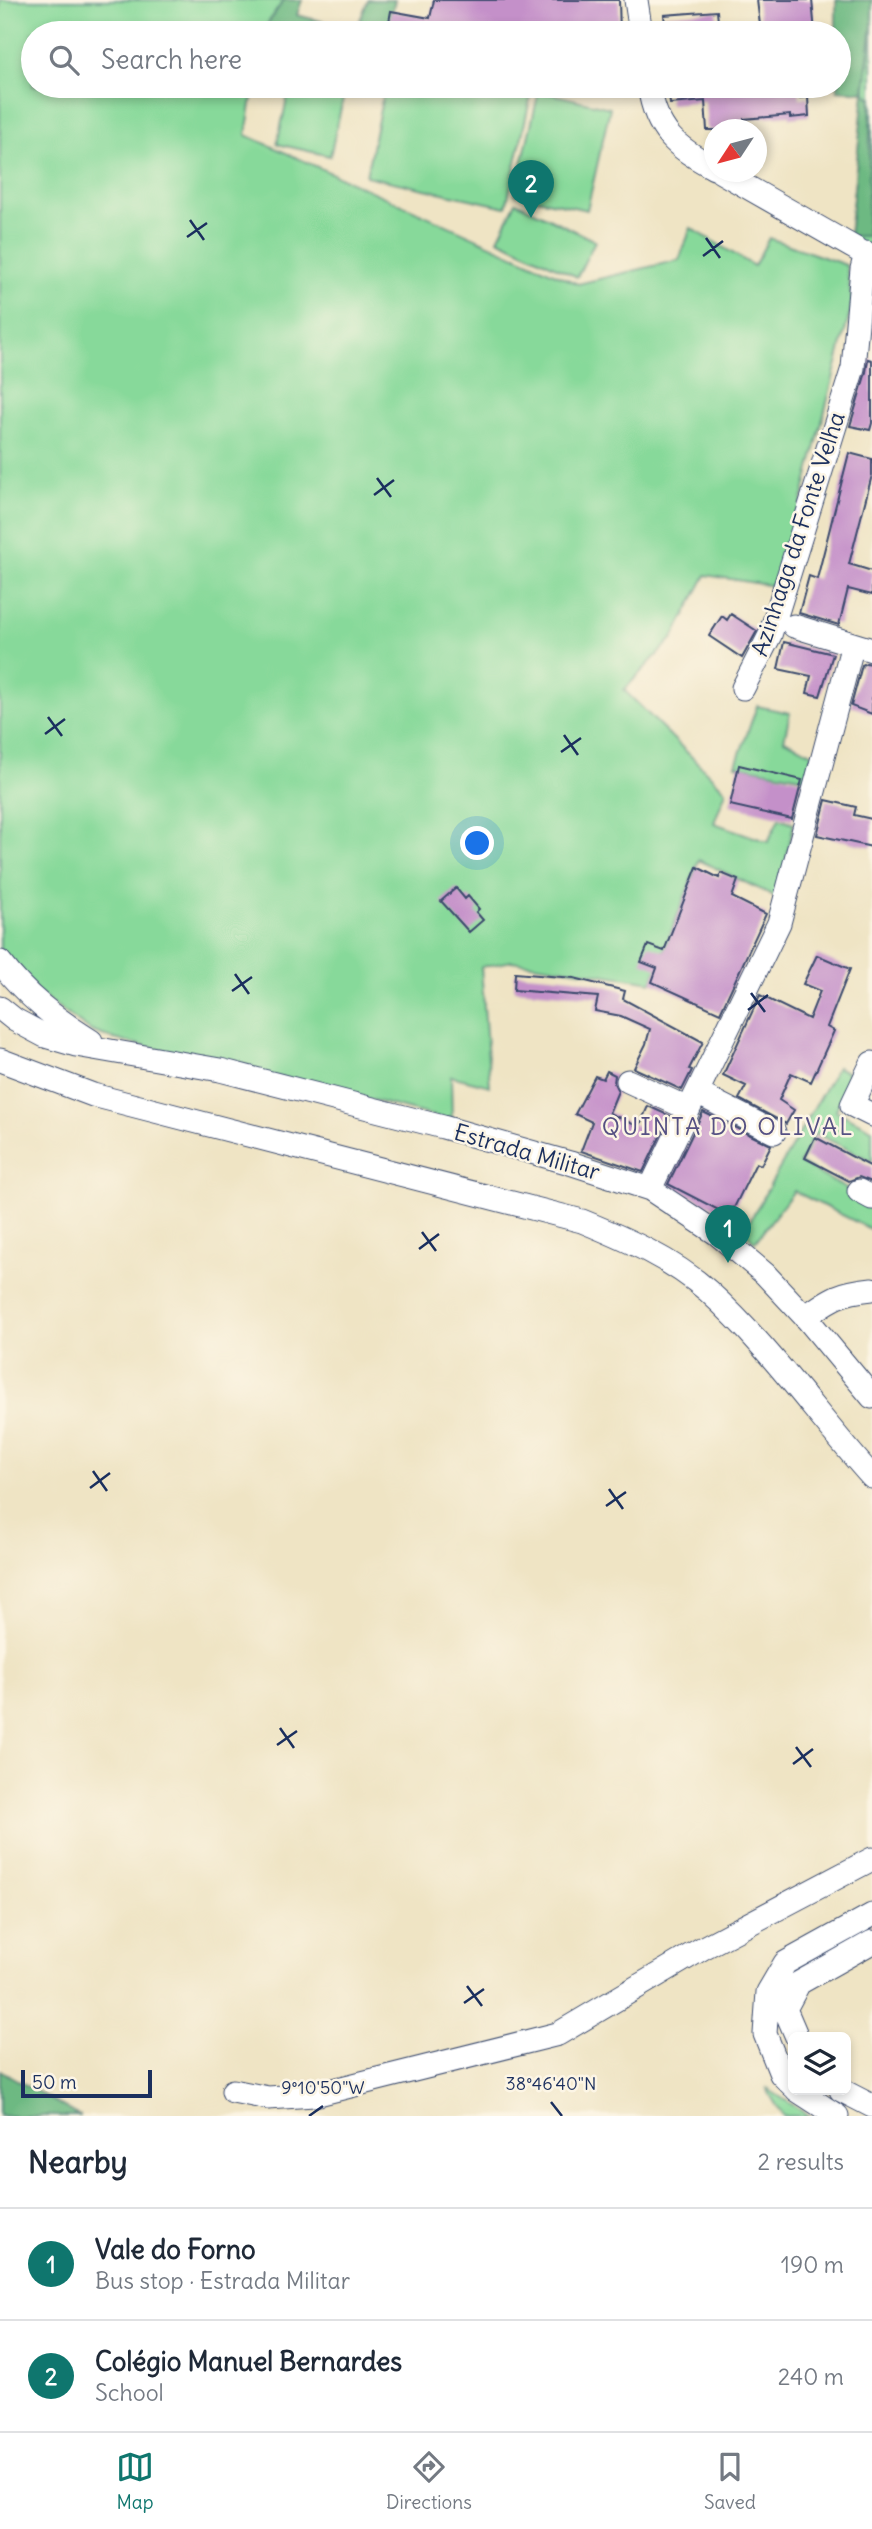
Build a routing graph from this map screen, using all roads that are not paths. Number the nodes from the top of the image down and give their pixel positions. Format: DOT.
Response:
graph roads {
  1 [pos="636,0"];
  2 [pos="639,21"];
  3 [pos="653,98"];
  4 [pos="704,162"];
  5 [pos="737,182"];
  6 [pos="868,264"];
  7 [pos="794,626"];
  8 [pos="863,647"];
  9 [pos="743,688"];
  10 [pos="0,962"];
  11 [pos="0,1008"];
  12 [pos="105,1050"];
  13 [pos="0,1060"];
  14 [pos="872,1063"];
  15 [pos="628,1081"];
  16 [pos="693,1101"];
  17 [pos="872,1115"];
  18 [pos="774,1132"];
  19 [pos="650,1189"];
  20 [pos="872,1289"];
  21 [pos="804,1317"];
  22 [pos="872,1397"];
  23 [pos="872,1477"];
  24 [pos="872,1859"];
  25 [pos="872,1915"];
  26 [pos="872,1942"];
  27 [pos="795,2032"];
  28 [pos="788,2081"];
  29 [pos="233,2091"];
  30 [pos="805,2095"];
  31 [pos="851,2095"];
  32 [pos="872,2106"];
  33 [pos="837,2116"];
  1 -- 2 [label="street"];
  3 -- 4 [label="street"];
  5 -- 6 [label="street, Azinhaga da Fonte Velha"];
  6 -- 9 [label="street, Azinhaga da Fonte Velha"];
  7 -- 8 [label="street"];
  8 -- 16 [label="street"];
  10 -- 12 [label="street, Estrada Militar"];
  11 -- 12 [label="street, Estrada Militar"];
  12 -- 19 [label="street, Estrada Militar"];
  13 -- 23 [label="street"];
  14 -- 17 [label="street"];
  15 -- 16 [label="street"];
  16 -- 18 [label="street"];
  16 -- 19 [label="street"];
  19 -- 21 [label="street, Estrada Militar"];
  20 -- 21 [label="street"];
  21 -- 22 [label="street, Estrada Militar"];
  24 -- 29 [label="street"];
  25 -- 28 [label="street"];
  26 -- 27 [label="street"];
  30 -- 33 [label="street"];
  31 -- 32 [label="street"];
}
